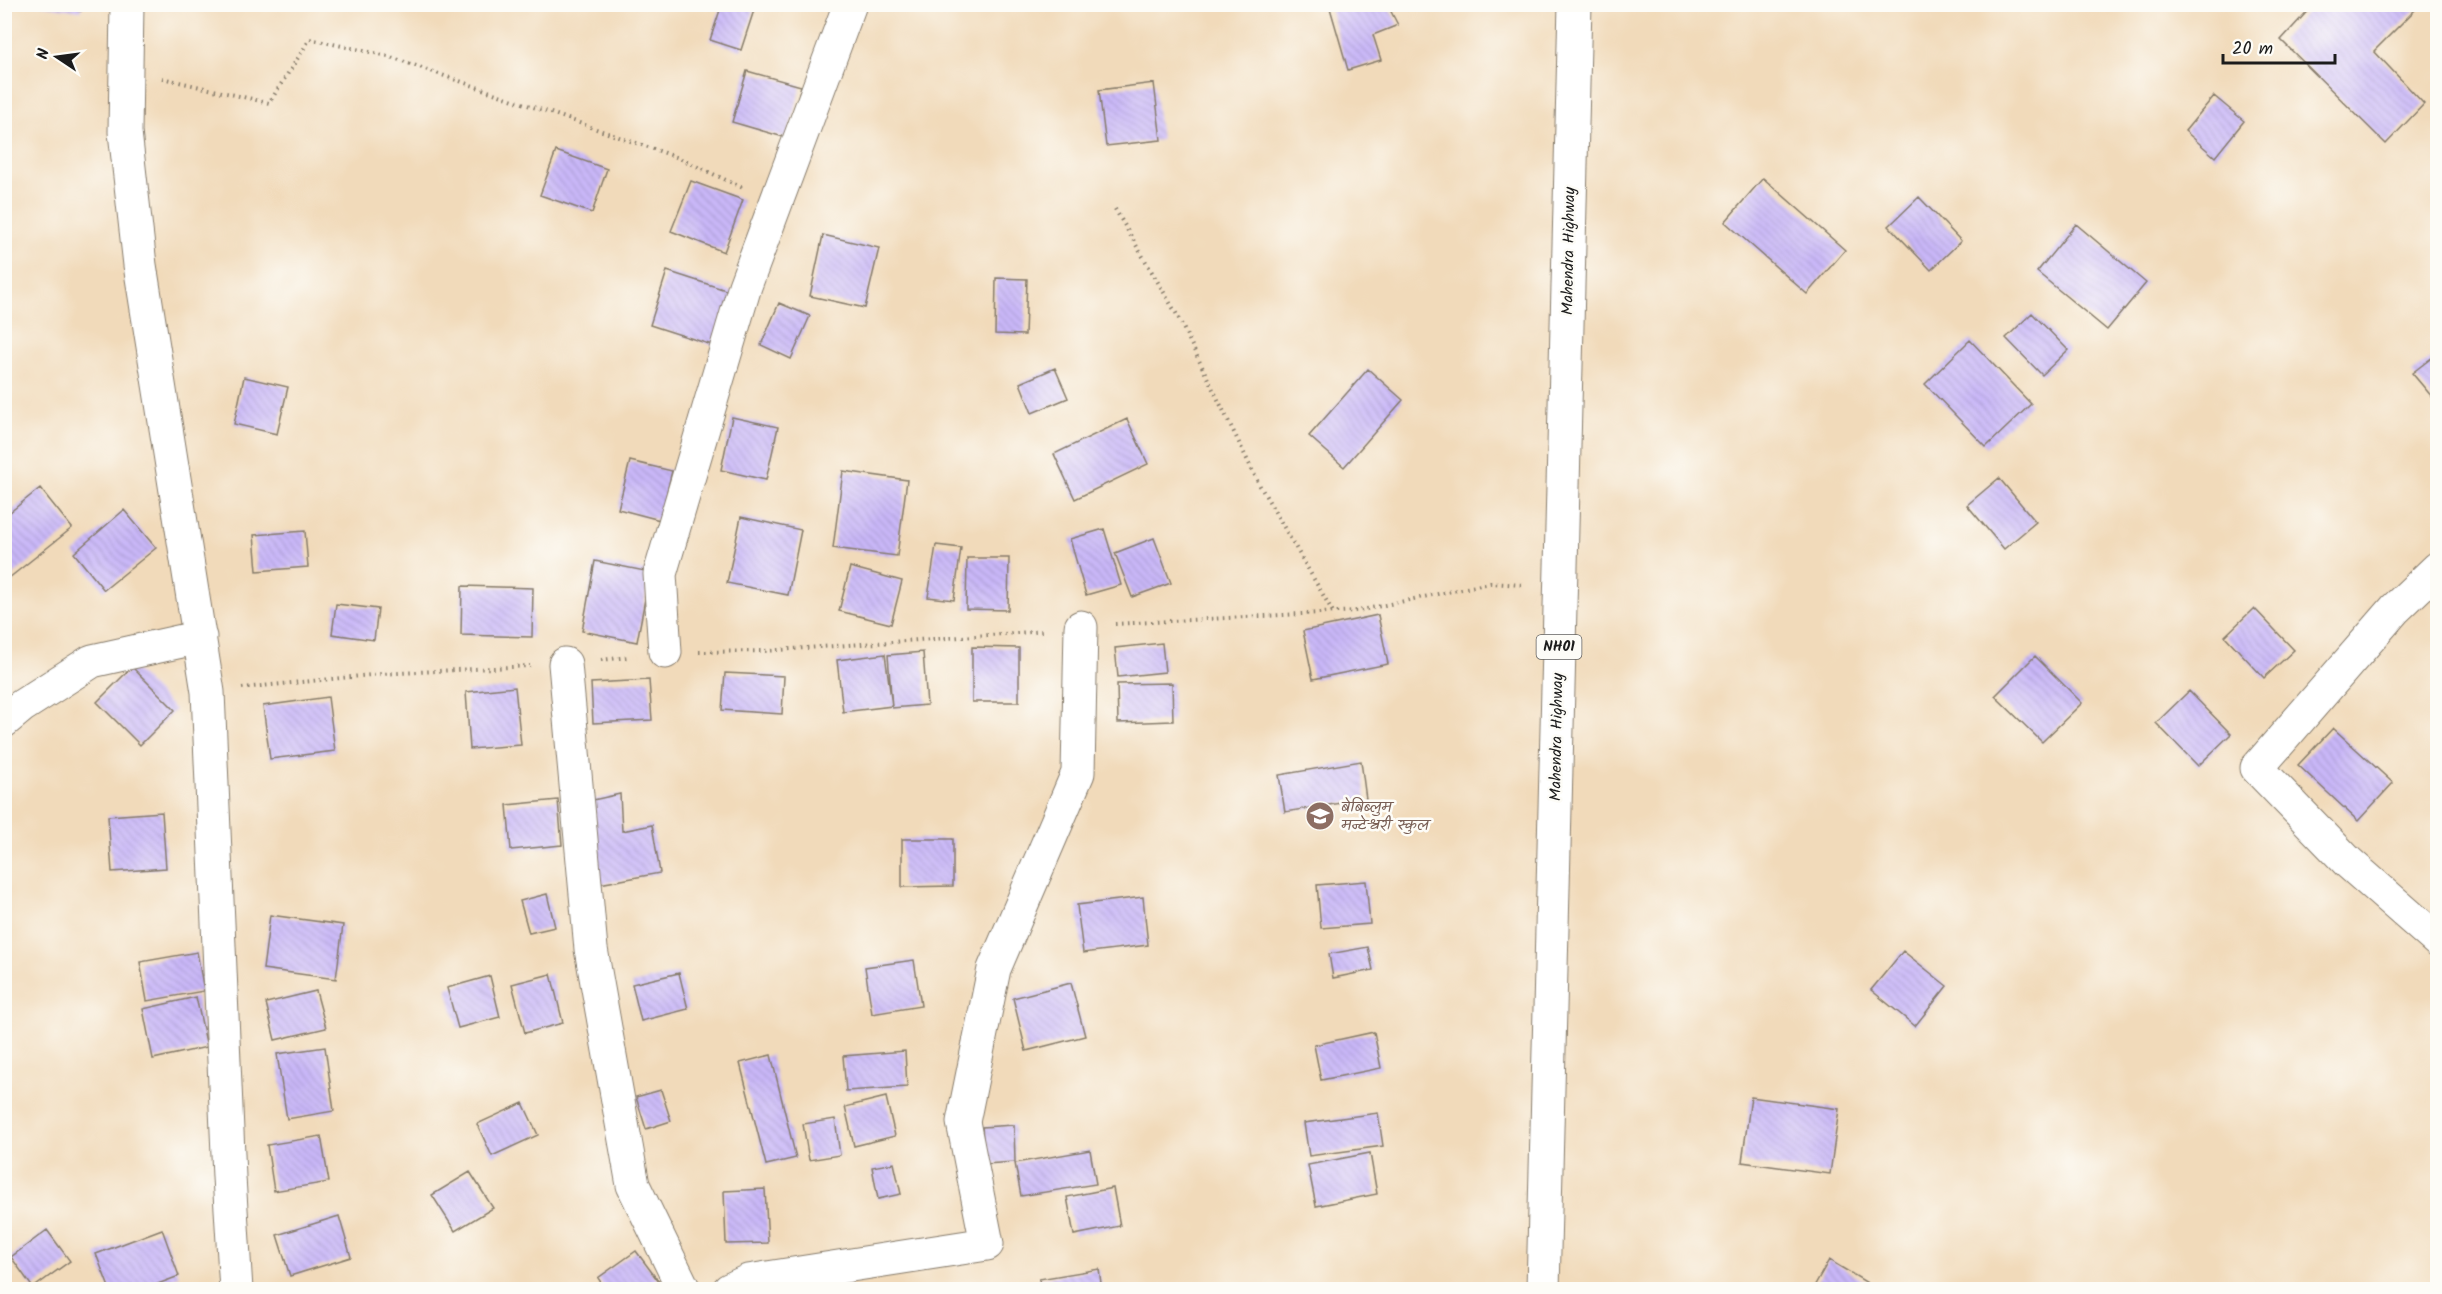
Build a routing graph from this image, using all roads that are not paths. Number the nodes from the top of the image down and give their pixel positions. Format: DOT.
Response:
graph roads {
  1 [pos="127,4"];
  2 [pos="850,4"];
  3 [pos="1575,4"];
  4 [pos="2438,568"];
  5 [pos="1081,627"];
  6 [pos="200,638"];
  7 [pos="665,652"];
  8 [pos="565,664"];
  9 [pos="4,722"];
  10 [pos="2438,941"];
  11 [pos="236,1290"];
  12 [pos="684,1290"];
  13 [pos="729,1290"];
  14 [pos="1543,1290"];
  1 -- 6 [label="main road"];
  2 -- 7 [label="main road"];
  3 -- 14 [label="main road, Mahendra Highway / NH01"];
  4 -- 10 [label="main road"];
  5 -- 13 [label="main road"];
  6 -- 9 [label="main road"];
  6 -- 11 [label="main road"];
  8 -- 12 [label="main road"];
}
